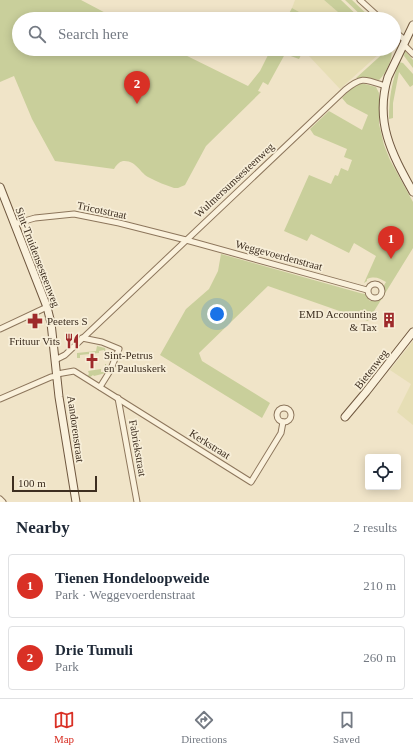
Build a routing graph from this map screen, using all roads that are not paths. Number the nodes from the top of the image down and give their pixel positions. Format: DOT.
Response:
graph roads {
  1 [pos="360,0"];
  2 [pos="373,12"];
  3 [pos="413,25"];
  4 [pos="401,39"];
  5 [pos="404,42"];
  6 [pos="401,49"];
  7 [pos="413,54"];
  8 [pos="398,56"];
  9 [pos="385,86"];
  10 [pos="0,187"];
  11 [pos="413,192"];
  12 [pos="14,224"];
  13 [pos="186,240"];
  14 [pos="367,290"];
  15 [pos="47,307"];
  16 [pos="0,329"];
  17 [pos="413,332"];
  18 [pos="82,338"];
  19 [pos="55,360"];
  20 [pos="57,375"];
  21 [pos="100,387"];
  22 [pos="118,398"];
  23 [pos="0,399"];
  24 [pos="345,418"];
  25 [pos="283,422"];
  26 [pos="0,499"];
  27 [pos="3,502"];
  28 [pos="76,502"];
  29 [pos="137,502"];
  1 -- 2 [label="street"];
  3 -- 5 [label="main road"];
  4 -- 5 [label="street"];
  5 -- 6 [label="main road"];
  5 -- 7 [label="street"];
  8 -- 9 [label="main road"];
  9 -- 11 [label="main road"];
  9 -- 13 [label="street, Wulmersumsesteenweg"];
  10 -- 12 [label="main road, Sint-Truidensesteenweg"];
  12 -- 13 [label="street, Tricotstraat"];
  12 -- 15 [label="main road, Sint-Truidensesteenweg"];
  13 -- 14 [label="street, Weggevoerdenstraat"];
  13 -- 18 [label="street, Wulmersumsesteenweg"];
  15 -- 16 [label="street"];
  15 -- 19 [label="main road, Sint-Truidensesteenweg"];
  17 -- 24 [label="main road, Bietenweg"];
  18 -- 19 [label="street, Wulmersumsesteenweg"];
  18 -- 21 [label="street"];
  19 -- 20 [label="main road, Aandorenstraat"];
  20 -- 21 [label="street, Kerkstraat"];
  20 -- 23 [label="street, Kerkstraat"];
  20 -- 28 [label="main road, Aandorenstraat"];
  21 -- 22 [label="street, Kerkstraat"];
  22 -- 25 [label="street, Kerkstraat"];
  22 -- 29 [label="street, Fabriekstraat"];
  26 -- 27 [label="street"];
}
